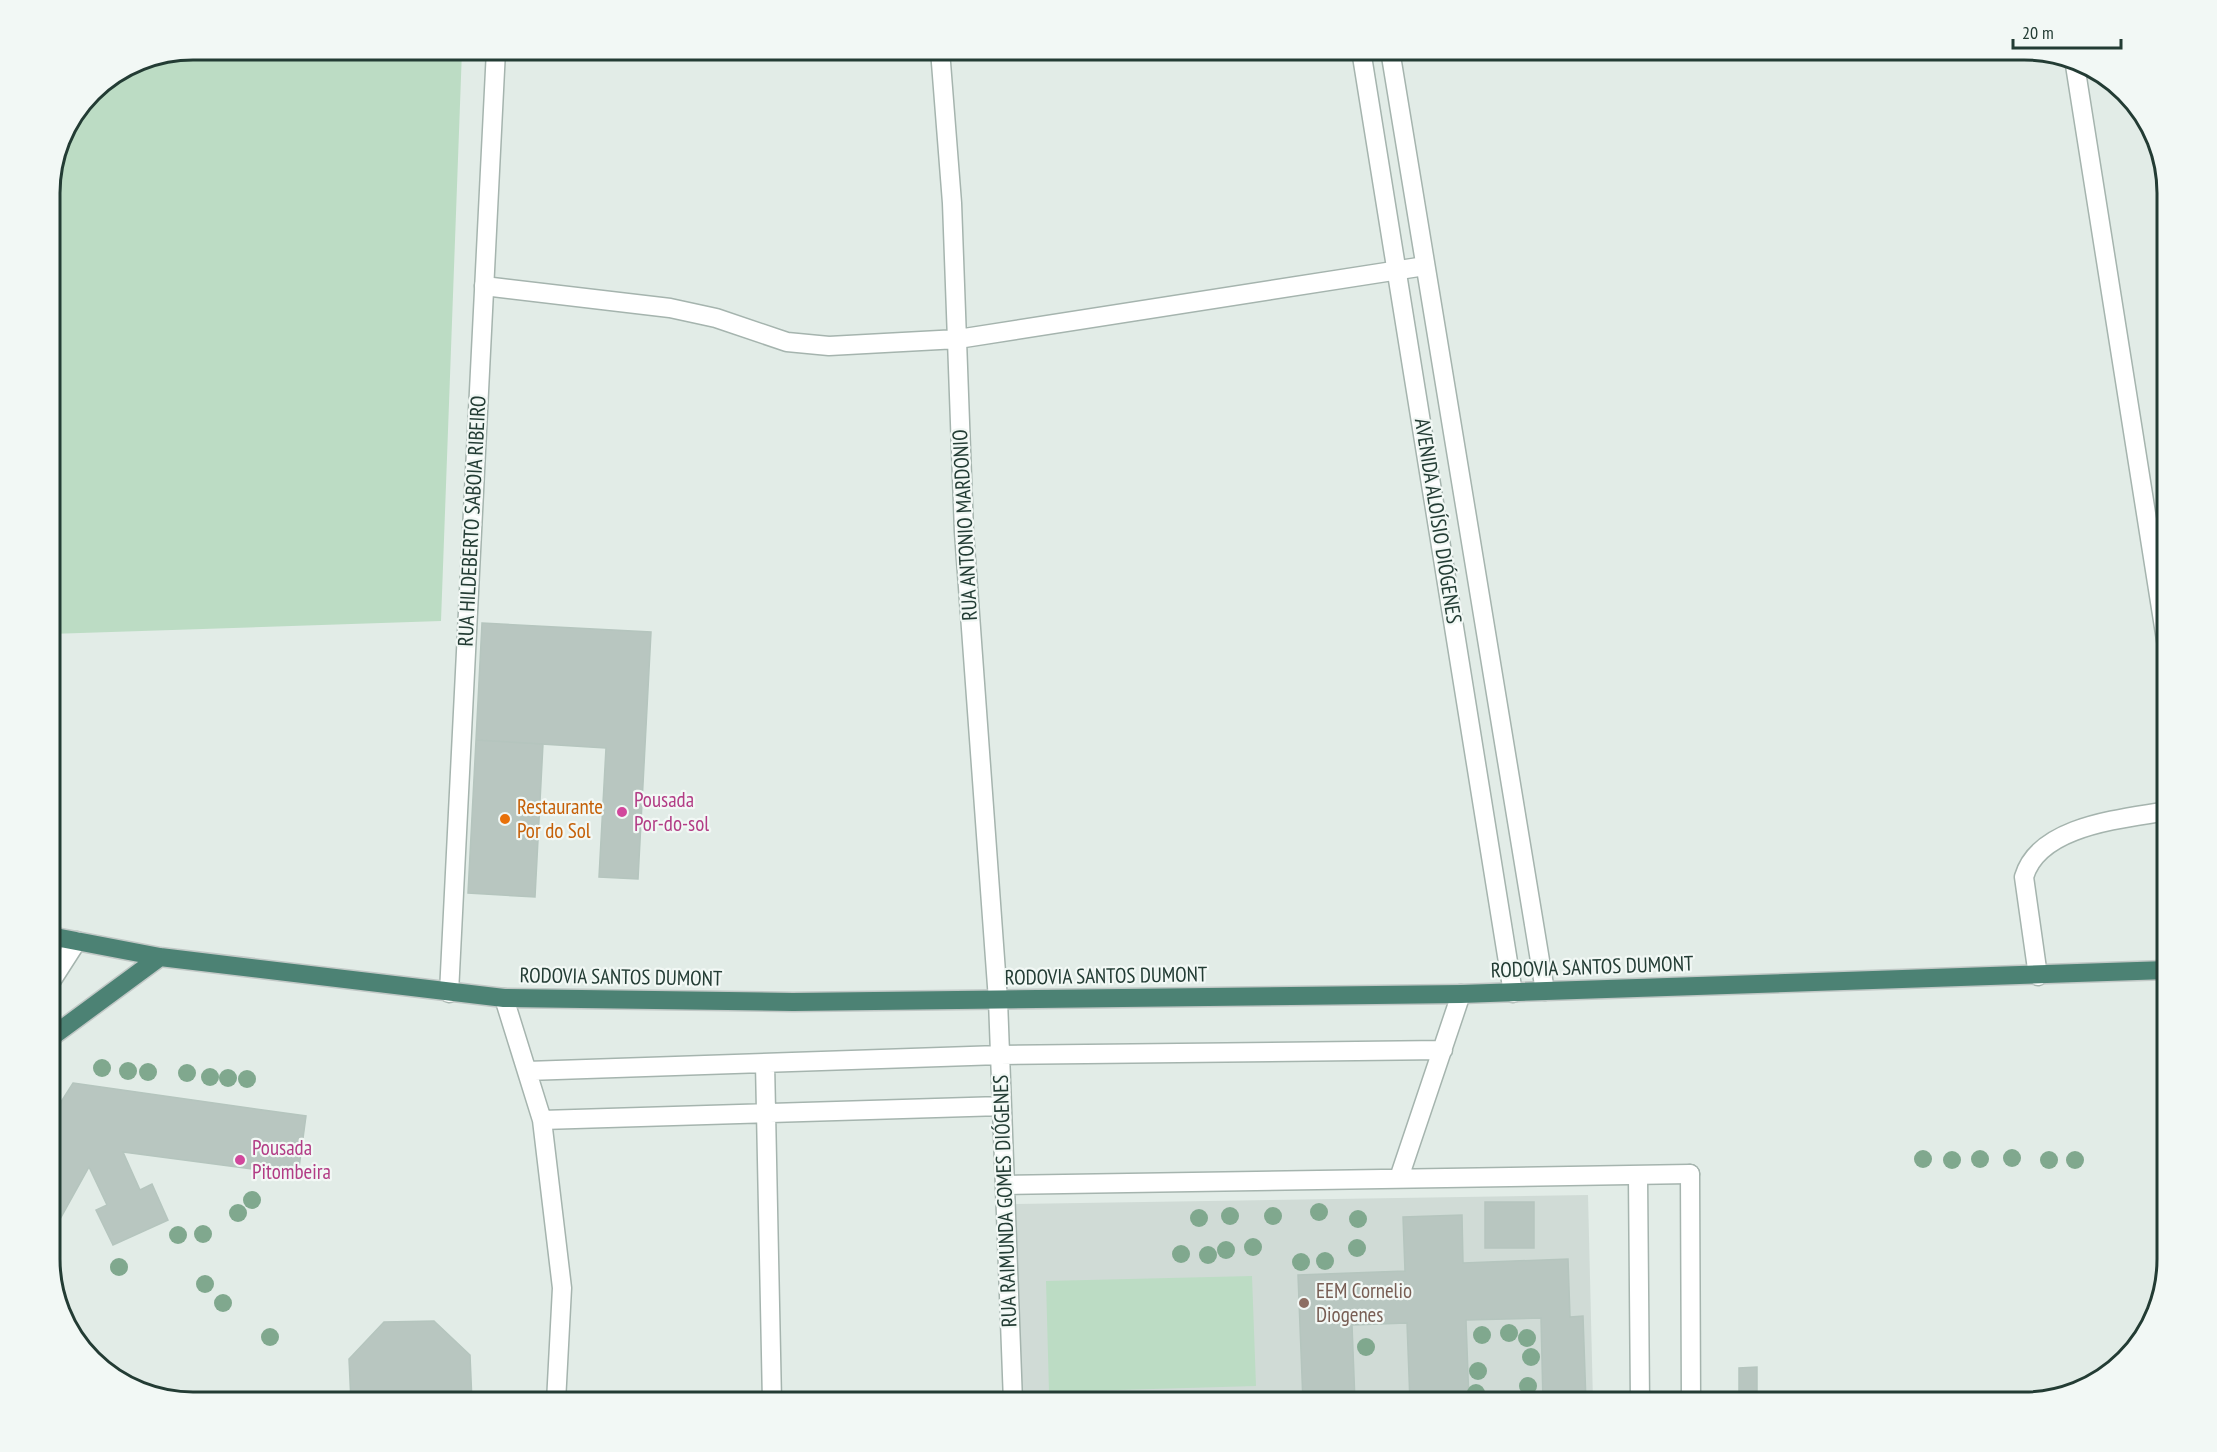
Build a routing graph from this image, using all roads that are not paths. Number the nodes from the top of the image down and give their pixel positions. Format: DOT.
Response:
graph roads {
  1 [pos="495,60"];
  2 [pos="941,60"];
  3 [pos="1363,60"];
  4 [pos="1392,60"];
  5 [pos="2076,70"];
  6 [pos="1425,266"];
  7 [pos="1398,271"];
  8 [pos="484,286"];
  9 [pos="958,339"];
  10 [pos="2157,577"];
  11 [pos="2157,813"];
  12 [pos="60,938"];
  13 [pos="76,941"];
  14 [pos="160,957"];
  15 [pos="60,967"];
  16 [pos="2157,971"];
  17 [pos="2038,976"];
  18 [pos="1545,991"];
  19 [pos="449,993"];
  20 [pos="1513,993"];
  21 [pos="1461,994"];
  22 [pos="504,998"];
  23 [pos="998,1000"];
  24 [pos="60,1031"];
  25 [pos="1443,1050"];
  26 [pos="1000,1055"];
  27 [pos="765,1063"];
  28 [pos="526,1071"];
  29 [pos="1002,1106"];
  30 [pos="766,1114"];
  31 [pos="542,1120"];
  32 [pos="1638,1177"];
  33 [pos="1399,1178"];
  34 [pos="1005,1185"];
  35 [pos="557,1392"];
  36 [pos="772,1392"];
  37 [pos="1013,1392"];
  38 [pos="1640,1392"];
  39 [pos="1691,1392"];
  1 -- 8 [label="street, RUA HILDEBERTO SABOIA RIBEIRO"];
  2 -- 9 [label="street, RUA ANTONIO MARDONIO"];
  3 -- 7 [label="street, AVENIDA ALOÍSIO DIÓGENES"];
  4 -- 6 [label="street, AVENIDA ALOÍSIO DIÓGENES"];
  5 -- 10 [label="street"];
  6 -- 7 [label="street"];
  6 -- 18 [label="street, AVENIDA ALOÍSIO DIÓGENES"];
  7 -- 9 [label="street"];
  7 -- 20 [label="street, AVENIDA ALOÍSIO DIÓGENES"];
  8 -- 9 [label="street"];
  8 -- 19 [label="street, RUA HILDEBERTO SABOIA RIBEIRO"];
  9 -- 23 [label="street, RUA ANTONIO MARDONIO"];
  11 -- 17 [label="street"];
  12 -- 13 [label="highway, RODOVIA SANTOS DUMONT"];
  13 -- 14 [label="highway, RODOVIA SANTOS DUMONT"];
  13 -- 15 [label="street"];
  14 -- 19 [label="highway, RODOVIA SANTOS DUMONT"];
  14 -- 24 [label="highway"];
  16 -- 17 [label="highway, RODOVIA SANTOS DUMONT"];
  17 -- 18 [label="highway, RODOVIA SANTOS DUMONT"];
  18 -- 20 [label="highway, RODOVIA SANTOS DUMONT"];
  19 -- 22 [label="highway, RODOVIA SANTOS DUMONT"];
  20 -- 21 [label="highway, RODOVIA SANTOS DUMONT"];
  21 -- 23 [label="highway, RODOVIA SANTOS DUMONT"];
  21 -- 25 [label="street"];
  22 -- 23 [label="highway, RODOVIA SANTOS DUMONT"];
  22 -- 28 [label="street"];
  23 -- 26 [label="street, RUA RAIMUNDA GOMES DIÓGENES"];
  25 -- 26 [label="street"];
  25 -- 33 [label="street"];
  26 -- 27 [label="street"];
  26 -- 29 [label="street, RUA RAIMUNDA GOMES DIÓGENES"];
  27 -- 28 [label="street"];
  27 -- 30 [label="street"];
  28 -- 31 [label="street"];
  29 -- 30 [label="street"];
  29 -- 34 [label="street, RUA RAIMUNDA GOMES DIÓGENES"];
  30 -- 31 [label="street"];
  30 -- 36 [label="street"];
  31 -- 35 [label="street"];
  32 -- 33 [label="street"];
  32 -- 38 [label="street"];
  32 -- 39 [label="street"];
  33 -- 34 [label="street"];
  34 -- 37 [label="street, RUA RAIMUNDA GOMES DIÓGENES"];
}
